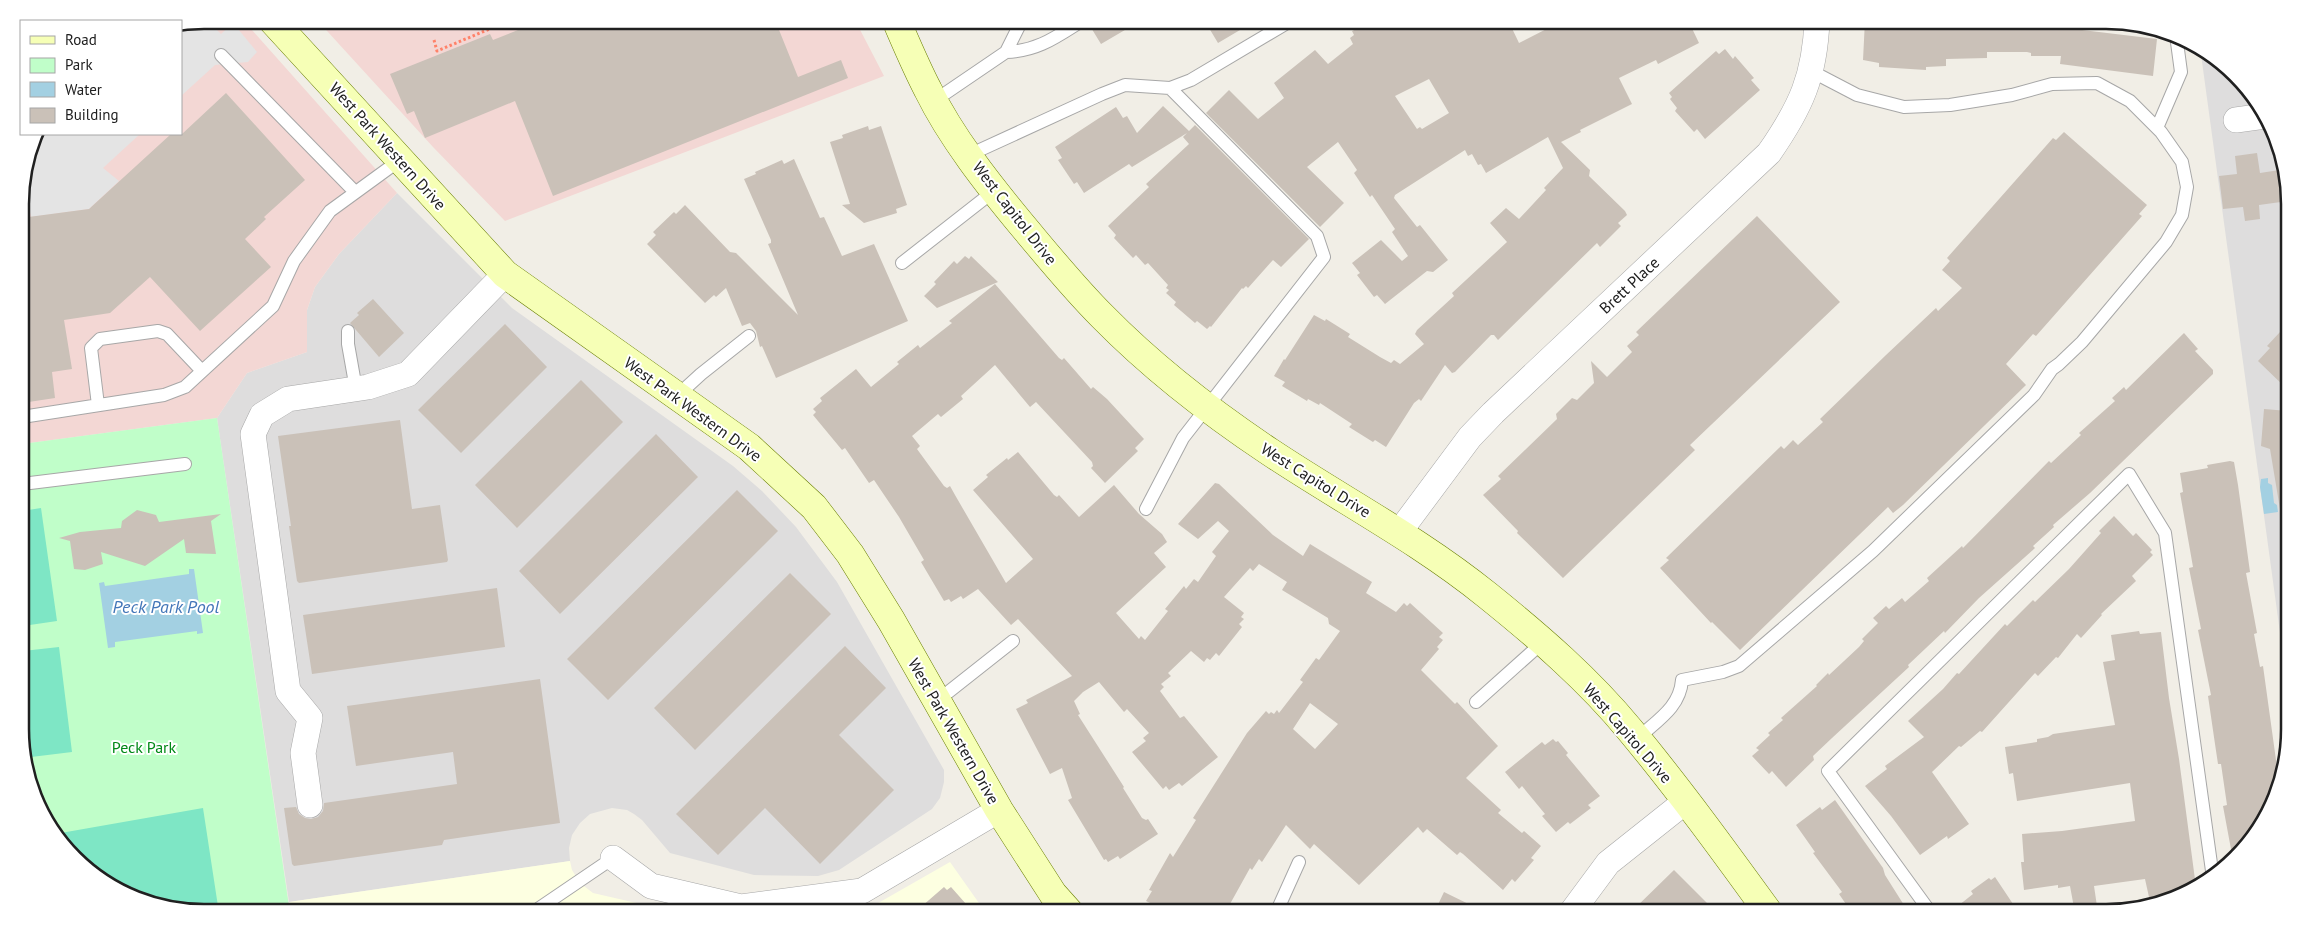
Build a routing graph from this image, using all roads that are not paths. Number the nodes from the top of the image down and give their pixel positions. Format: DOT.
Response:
graph roads {
  1 [pos="280,29"];
  2 [pos="900,29"];
  3 [pos="1018,29"];
  4 [pos="1069,29"];
  5 [pos="1277,29"];
  6 [pos="1817,29"];
  7 [pos="2178,44"];
  8 [pos="1006,52"];
  9 [pos="221,55"];
  10 [pos="1811,71"];
  11 [pos="1170,88"];
  12 [pos="934,101"];
  13 [pos="2258,117"];
  14 [pos="2236,120"];
  15 [pos="2157,128"];
  16 [pos="969,154"];
  17 [pos="400,160"];
  18 [pos="994,191"];
  19 [pos="355,192"];
  20 [pos="902,263"];
  21 [pos="505,274"];
  22 [pos="348,331"];
  23 [pos="749,336"];
  24 [pos="202,371"];
  25 [pos="356,389"];
  26 [pos="677,396"];
  27 [pos="98,405"];
  28 [pos="1206,406"];
  29 [pos="29,416"];
  30 [pos="185,464"];
  31 [pos="29,483"];
  32 [pos="1146,509"];
  33 [pos="1400,531"];
  34 [pos="1013,641"];
  35 [pos="1543,642"];
  36 [pos="937,701"];
  37 [pos="1476,702"];
  38 [pos="1637,739"];
  39 [pos="1686,801"];
  40 [pos="310,805"];
  41 [pos="999,810"];
  42 [pos="613,858"];
  43 [pos="1298,862"];
  44 [pos="2213,868"];
  45 [pos="545,904"];
  46 [pos="728,904"];
  47 [pos="804,904"];
  48 [pos="1062,904"];
  49 [pos="1280,904"];
  50 [pos="1578,904"];
  51 [pos="1763,904"];
  52 [pos="1924,904"];
  1 -- 17 [label="street, West Park Western Drive"];
  2 -- 12 [label="street, West Capitol Drive"];
  3 -- 8 [label="lane"];
  4 -- 8 [label="lane"];
  5 -- 11 [label="lane"];
  6 -- 10 [label="street, Brett Place"];
  7 -- 15 [label="lane"];
  8 -- 12 [label="lane"];
  9 -- 19 [label="lane"];
  10 -- 15 [label="lane"];
  10 -- 33 [label="street, Brett Place"];
  11 -- 16 [label="lane"];
  11 -- 28 [label="lane"];
  12 -- 16 [label="street, West Capitol Drive"];
  13 -- 14 [label="street"];
  15 -- 38 [label="lane"];
  16 -- 18 [label="street, West Capitol Drive"];
  17 -- 19 [label="lane"];
  17 -- 21 [label="street, West Park Western Drive"];
  18 -- 20 [label="lane"];
  18 -- 28 [label="street, West Capitol Drive"];
  19 -- 24 [label="lane"];
  21 -- 25 [label="street"];
  21 -- 26 [label="street, West Park Western Drive"];
  22 -- 25 [label="lane"];
  23 -- 26 [label="lane"];
  24 -- 27 [label="lane"];
  24 -- 27 [label="lane"];
  25 -- 40 [label="street"];
  26 -- 36 [label="street, West Park Western Drive"];
  27 -- 29 [label="lane"];
  28 -- 32 [label="lane"];
  28 -- 33 [label="street, West Capitol Drive"];
  30 -- 31 [label="lane"];
  33 -- 35 [label="street, West Capitol Drive"];
  34 -- 36 [label="lane"];
  35 -- 37 [label="lane"];
  35 -- 38 [label="street, West Capitol Drive"];
  36 -- 41 [label="street, West Park Western Drive"];
  38 -- 39 [label="street, West Capitol Drive"];
  39 -- 50 [label="street"];
  39 -- 51 [label="street, West Capitol Drive"];
  41 -- 47 [label="street"];
  41 -- 48 [label="street, West Park Western Drive"];
  42 -- 45 [label="lane"];
  42 -- 46 [label="street"];
  43 -- 49 [label="lane"];
  44 -- 52 [label="lane"];
}
